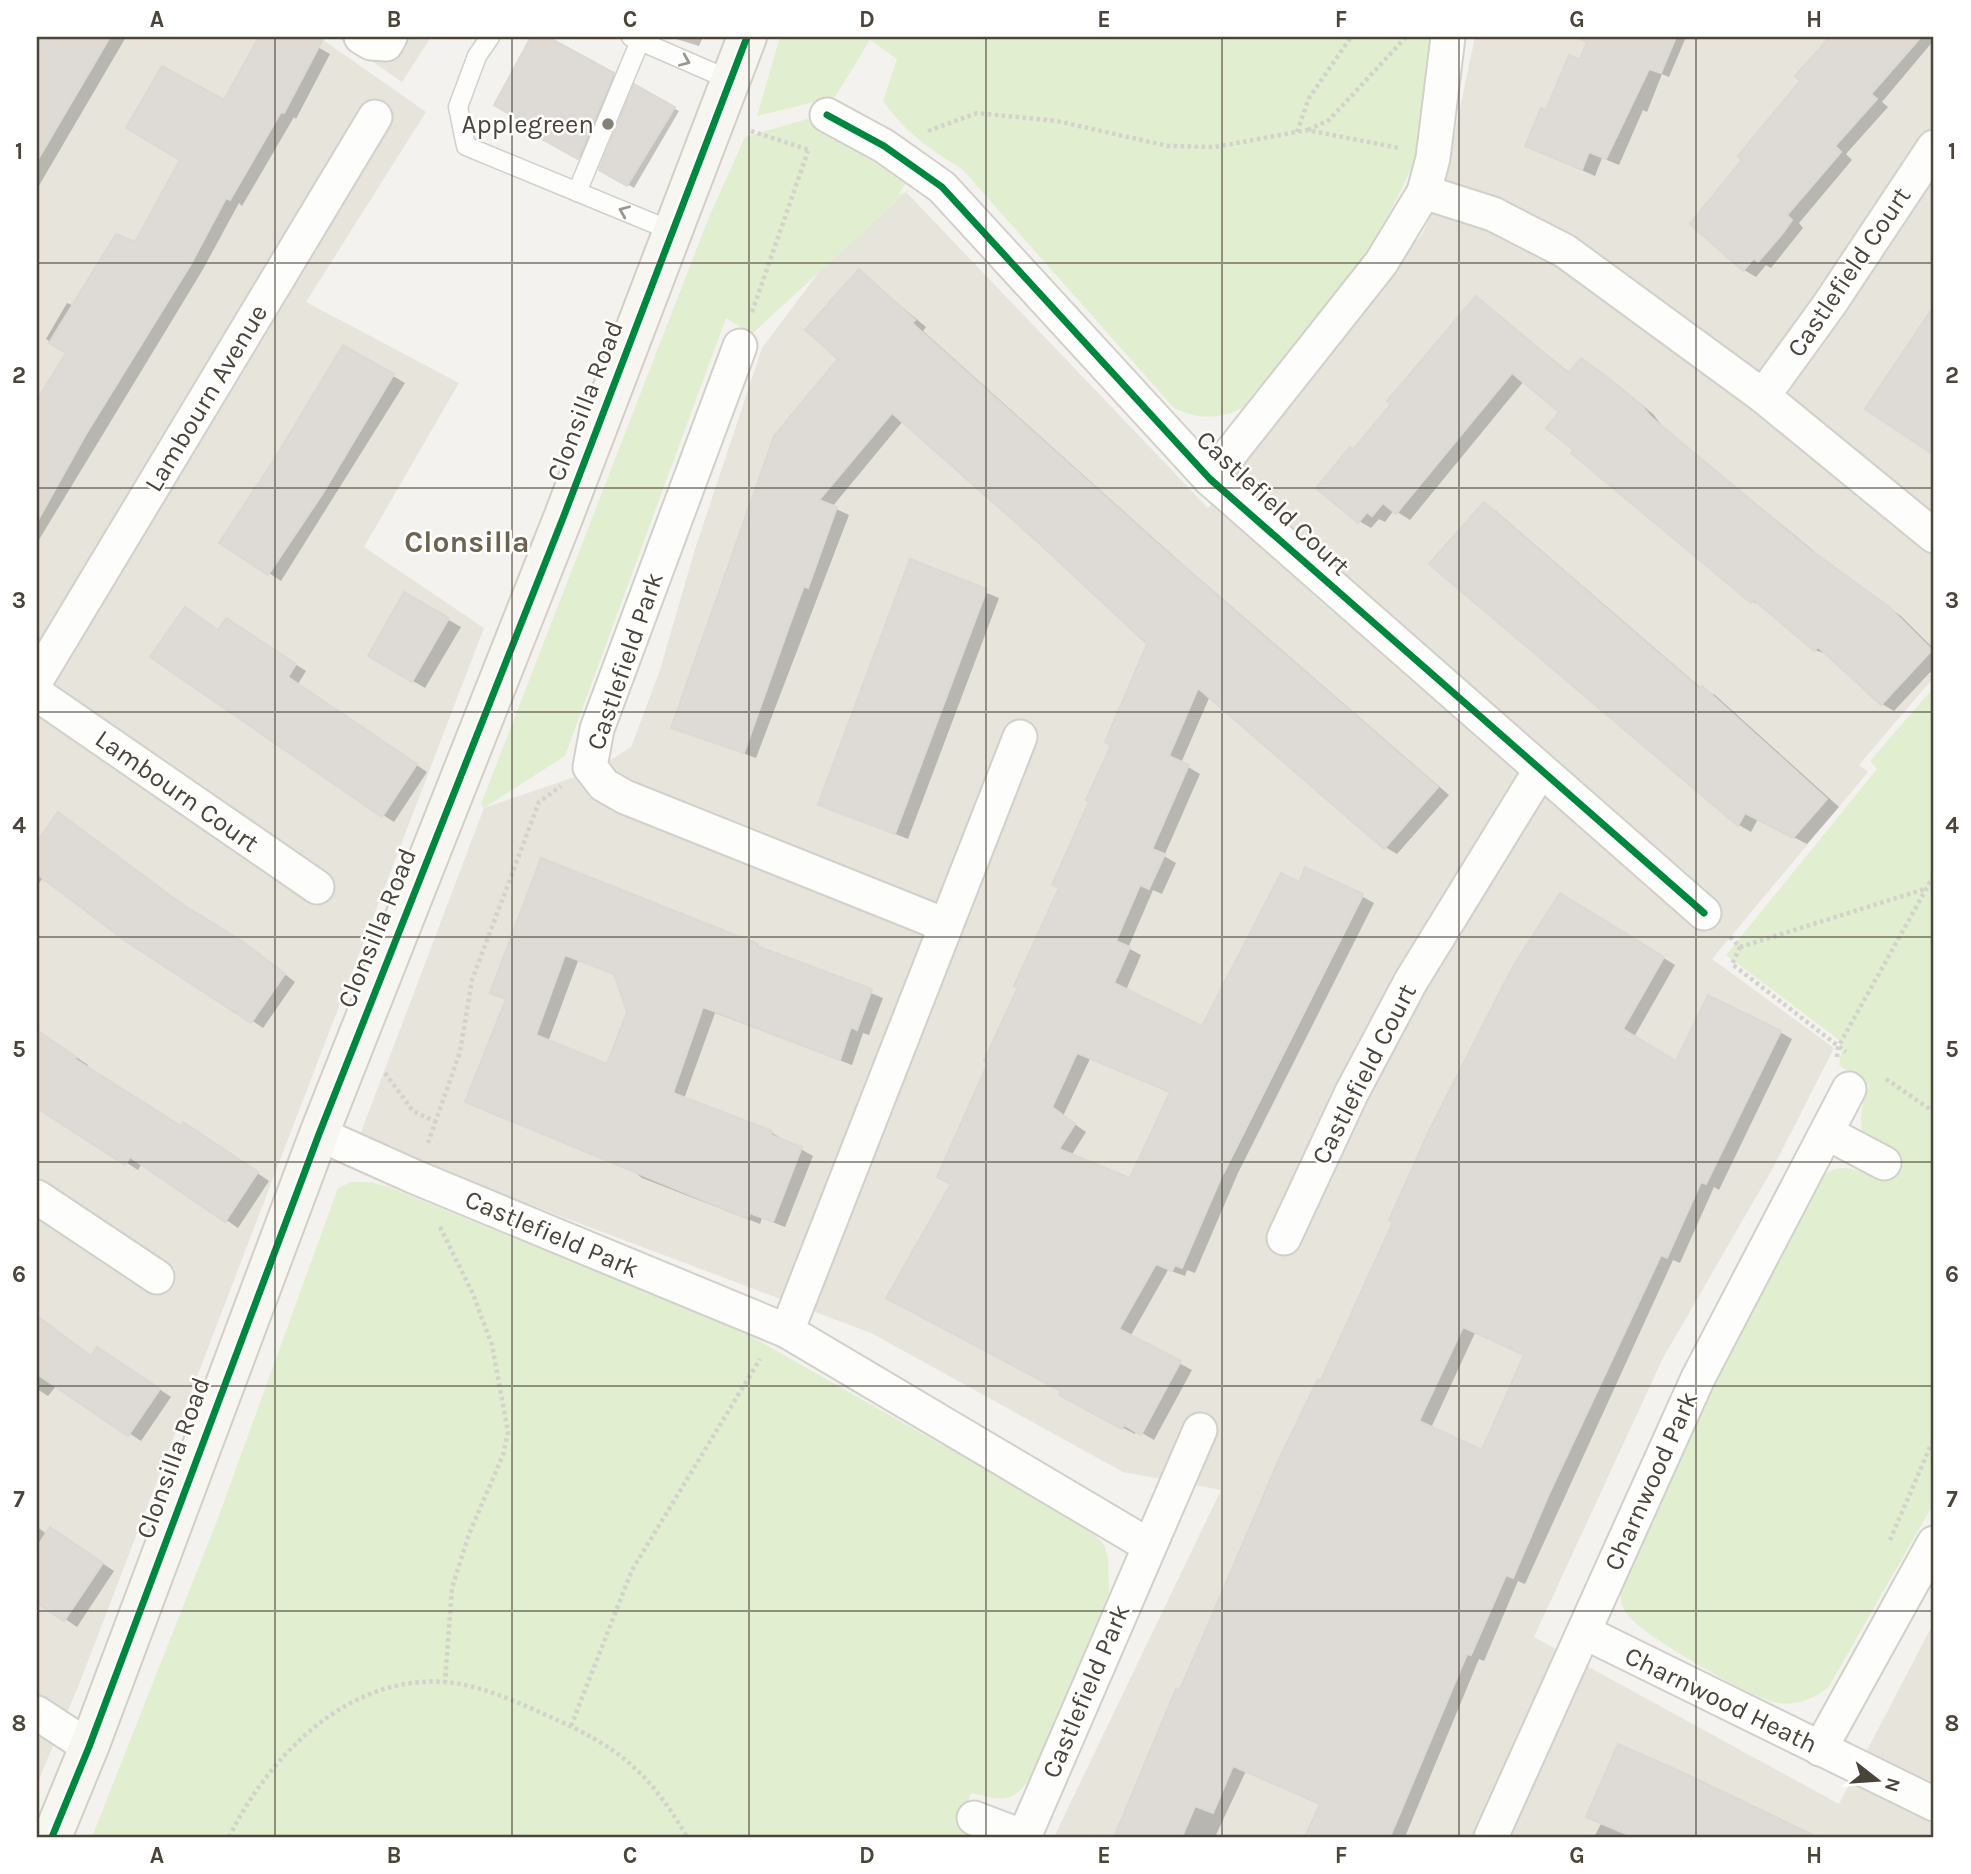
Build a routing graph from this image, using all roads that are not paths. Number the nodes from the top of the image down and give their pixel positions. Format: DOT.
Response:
graph roads {
  1 [pos="362,37"];
  2 [pos="390,37"];
  3 [pos="490,37"];
  4 [pos="747,37"];
  5 [pos="1448,37"];
  6 [pos="635,39"];
  7 [pos="730,80"];
  8 [pos="827,115"];
  9 [pos="375,117"];
  10 [pos="1934,147"];
  11 [pos="576,192"];
  12 [pos="1424,192"];
  13 [pos="672,231"];
  14 [pos="740,346"];
  15 [pos="1763,396"];
  16 [pos="1210,479"];
  17 [pos="1934,536"];
  18 [pos="37,679"];
  19 [pos="37,694"];
  20 [pos="1020,737"];
  21 [pos="1540,771"];
  22 [pos="317,887"];
  23 [pos="1704,913"];
  24 [pos="945,925"];
  25 [pos="1849,1089"];
  26 [pos="1827,1133"];
  27 [pos="318,1134"];
  28 [pos="1884,1163"];
  29 [pos="37,1198"];
  30 [pos="1284,1238"];
  31 [pos="157,1277"];
  32 [pos="787,1331"];
  33 [pos="1199,1430"];
  34 [pos="1934,1543"];
  35 [pos="1148,1545"];
  36 [pos="1584,1632"];
  37 [pos="37,1713"];
  38 [pos="89,1747"];
  39 [pos="1819,1749"];
  40 [pos="1934,1804"];
  41 [pos="974,1818"];
  42 [pos="52,1837"];
  43 [pos="1024,1837"];
  44 [pos="1492,1837"];
  1 -- 2 [label="street"];
  3 -- 11 [label="lane"];
  4 -- 7 [label="main road, Clonsilla Road"];
  5 -- 12 [label="street, Castlefield Court"];
  6 -- 7 [label="lane, one-way"];
  6 -- 11 [label="lane"];
  7 -- 13 [label="main road, Clonsilla Road"];
  8 -- 16 [label="street, Castlefield Court"];
  9 -- 18 [label="street, Lambourn Avenue"];
  10 -- 15 [label="street, Castlefield Court"];
  13 -- 11 [label="lane, one-way"];
  12 -- 15 [label="street"];
  12 -- 16 [label="street, Castlefield Court"];
  13 -- 27 [label="main road, Clonsilla Road"];
  14 -- 24 [label="street, Castlefield Park"];
  15 -- 17 [label="street"];
  16 -- 21 [label="street, Castlefield Court"];
  19 -- 22 [label="street, Lambourn Court"];
  20 -- 24 [label="street"];
  21 -- 23 [label="street, Castlefield Court"];
  21 -- 30 [label="street, Castlefield Court"];
  24 -- 32 [label="street"];
  25 -- 26 [label="street, Charnwood Park"];
  26 -- 28 [label="street"];
  26 -- 36 [label="street, Charnwood Park"];
  27 -- 32 [label="street, Castlefield Park"];
  27 -- 38 [label="main road, Clonsilla Road"];
  29 -- 31 [label="street"];
  32 -- 35 [label="street, Castlefield Park"];
  33 -- 35 [label="street, Castlefield Park"];
  34 -- 39 [label="street"];
  35 -- 43 [label="street, Castlefield Park"];
  36 -- 39 [label="street, Charnwood Heath"];
  36 -- 44 [label="street, Charnwood Park"];
  37 -- 38 [label="street"];
  38 -- 42 [label="main road, Clonsilla Road"];
  39 -- 40 [label="street, Charnwood Heath"];
  41 -- 43 [label="street"];
}
